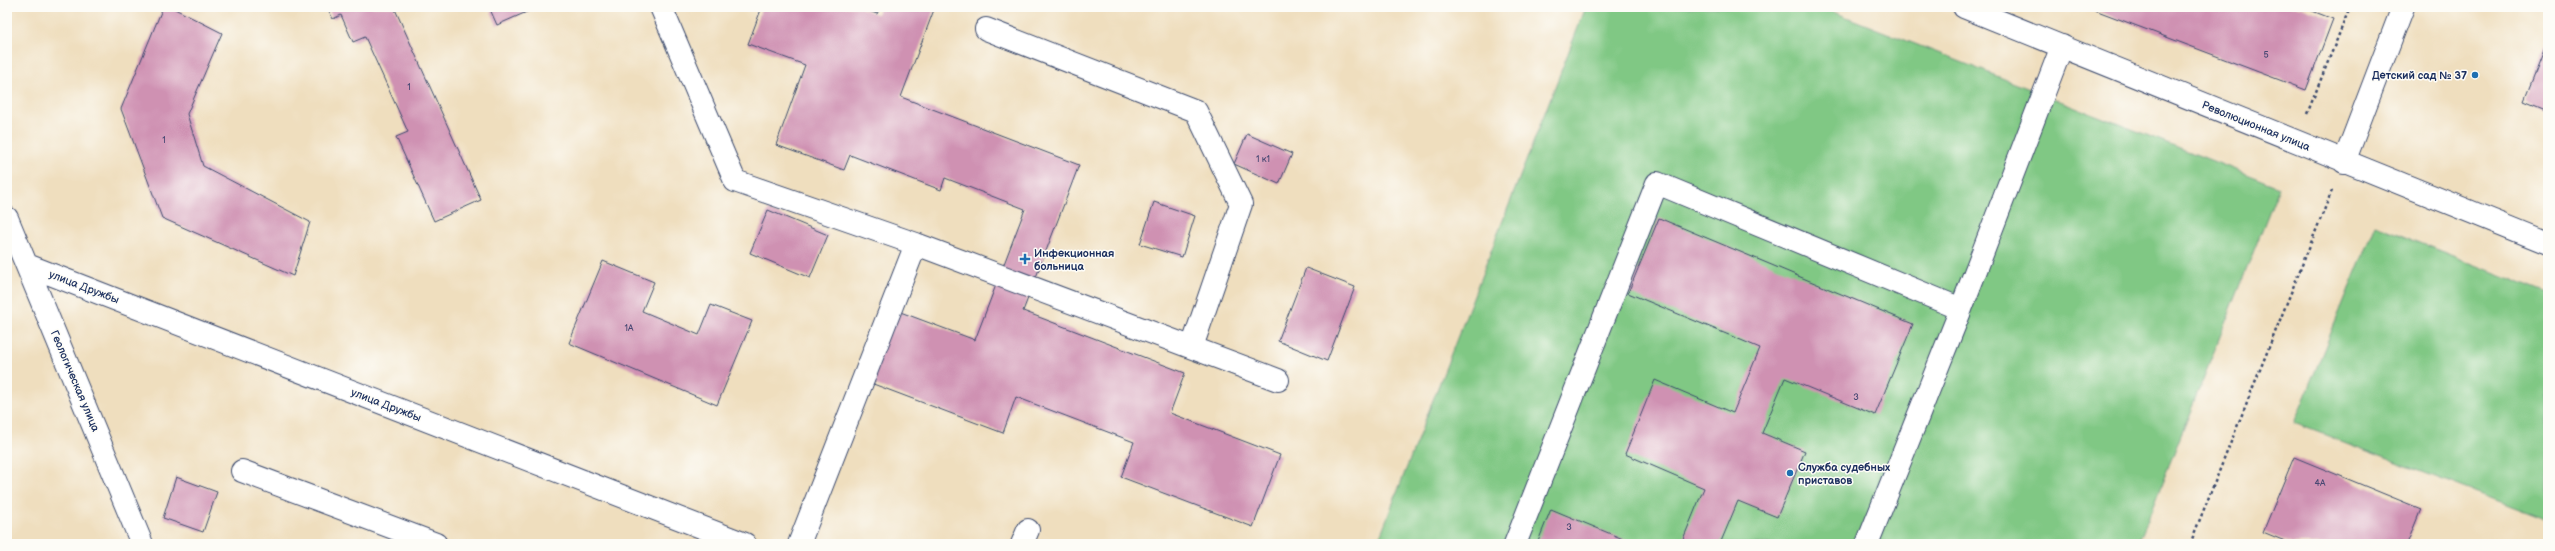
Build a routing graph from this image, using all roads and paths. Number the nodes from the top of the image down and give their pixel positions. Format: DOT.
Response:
graph roads {
  1 [pos="661,7"];
  2 [pos="1964,7"];
  3 [pos="2350,7"];
  4 [pos="2403,7"];
  5 [pos="986,30"];
  6 [pos="2062,46"];
  7 [pos="2296,142"];
  8 [pos="2344,162"];
  9 [pos="7,218"];
  10 [pos="2548,243"];
  11 [pos="916,244"];
  12 [pos="27,265"];
  13 [pos="1961,309"];
  14 [pos="1192,348"];
  15 [pos="1278,380"];
  16 [pos="242,471"];
  17 [pos="142,544"];
  18 [pos="436,544"];
  19 [pos="745,544"];
  20 [pos="799,544"];
  21 [pos="1515,544"];
  22 [pos="1867,544"];
  23 [pos="2190,544"];
  1 -- 11 [label="main road"];
  2 -- 6 [label="main road, Революционная улица"];
  3 -- 7 [label="path"];
  4 -- 8 [label="main road"];
  5 -- 14 [label="main road"];
  6 -- 7 [label="main road, Революционная улица"];
  6 -- 13 [label="main road"];
  7 -- 8 [label="main road, Революционная улица"];
  8 -- 10 [label="main road, Революционная улица"];
  8 -- 23 [label="path"];
  9 -- 12 [label="main road, Геологическая улица"];
  11 -- 14 [label="main road"];
  11 -- 20 [label="main road"];
  12 -- 17 [label="main road, Геологическая улица"];
  12 -- 19 [label="main road, улица Дружбы"];
  13 -- 21 [label="main road"];
  13 -- 22 [label="main road"];
  14 -- 15 [label="main road"];
  16 -- 18 [label="main road"];
}
